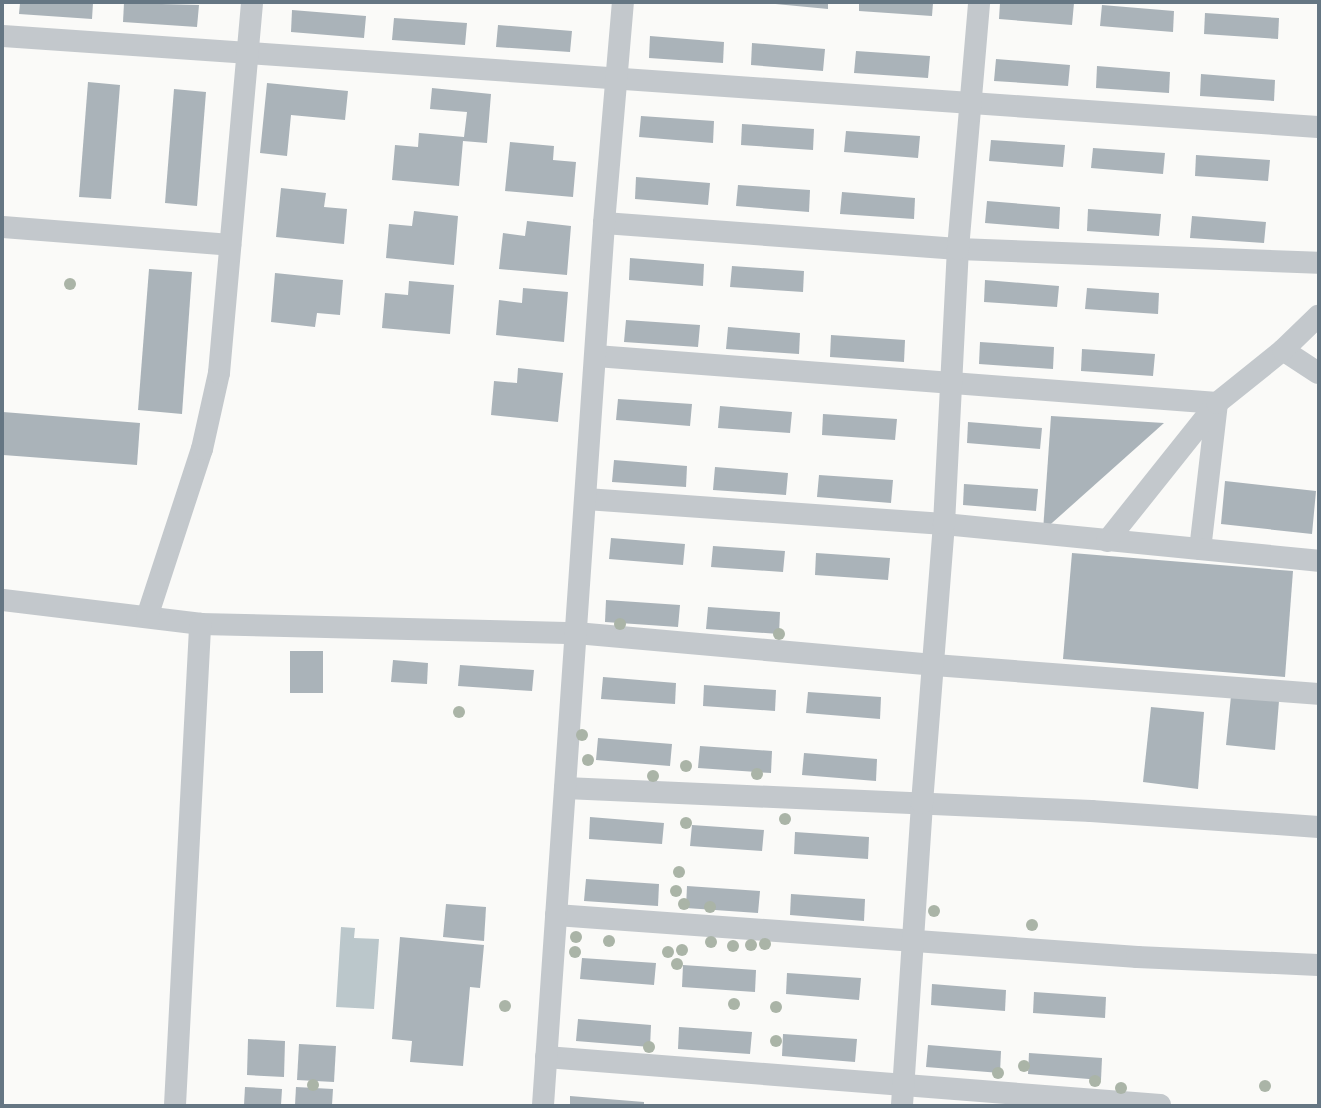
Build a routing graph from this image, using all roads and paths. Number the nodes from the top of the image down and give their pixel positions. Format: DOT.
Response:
graph roads {
  1 [pos="252,3"];
  2 [pos="623,3"];
  3 [pos="979,3"];
  4 [pos="3,36"];
  5 [pos="247,53"];
  6 [pos="615,78"];
  7 [pos="970,102"];
  8 [pos="1318,127"];
  9 [pos="604,224"];
  10 [pos="3,227"];
  11 [pos="230,245"];
  12 [pos="958,249"];
  13 [pos="1318,263"];
  14 [pos="1318,316"];
  15 [pos="1283,350"];
  16 [pos="596,356"];
  17 [pos="1318,373"];
  18 [pos="952,384"];
  19 [pos="1217,403"];
  20 [pos="586,499"];
  21 [pos="944,524"];
  22 [pos="1107,541"];
  23 [pos="1200,549"];
  24 [pos="1318,561"];
  25 [pos="3,600"];
  26 [pos="146,617"];
  27 [pos="200,624"];
  28 [pos="576,633"];
  29 [pos="934,665"];
  30 [pos="1318,694"];
  31 [pos="565,788"];
  32 [pos="922,803"];
  33 [pos="1318,827"];
  34 [pos="556,915"];
  35 [pos="914,941"];
  36 [pos="1318,965"];
  37 [pos="546,1057"];
  38 [pos="902,1096"];
  39 [pos="175,1105"];
  40 [pos="543,1105"];
  41 [pos="1160,1105"];
  1 -- 5 [label="street"];
  2 -- 6 [label="street"];
  3 -- 7 [label="street"];
  4 -- 5 [label="street"];
  5 -- 6 [label="street"];
  5 -- 11 [label="street"];
  6 -- 7 [label="street"];
  6 -- 9 [label="street"];
  7 -- 8 [label="street"];
  7 -- 12 [label="street"];
  9 -- 12 [label="street"];
  9 -- 16 [label="street"];
  10 -- 11 [label="street"];
  11 -- 26 [label="street"];
  12 -- 13 [label="street"];
  12 -- 18 [label="street"];
  14 -- 15 [label="street"];
  15 -- 17 [label="street"];
  15 -- 19 [label="street"];
  16 -- 18 [label="street"];
  16 -- 20 [label="street"];
  18 -- 19 [label="street"];
  18 -- 21 [label="street"];
  19 -- 22 [label="street"];
  19 -- 23 [label="street"];
  20 -- 21 [label="street"];
  20 -- 28 [label="street"];
  21 -- 22 [label="street"];
  21 -- 29 [label="street"];
  22 -- 23 [label="street"];
  23 -- 24 [label="street"];
  25 -- 26 [label="street"];
  26 -- 27 [label="street"];
  27 -- 28 [label="street"];
  27 -- 39 [label="street"];
  28 -- 29 [label="street"];
  28 -- 31 [label="street"];
  29 -- 30 [label="street"];
  29 -- 32 [label="street"];
  31 -- 32 [label="street"];
  31 -- 34 [label="street"];
  32 -- 33 [label="street"];
  32 -- 35 [label="street"];
  34 -- 35 [label="street"];
  34 -- 37 [label="street"];
  35 -- 36 [label="street"];
  35 -- 38 [label="street"];
  37 -- 38 [label="street"];
  37 -- 40 [label="street"];
  38 -- 41 [label="street"];
}
